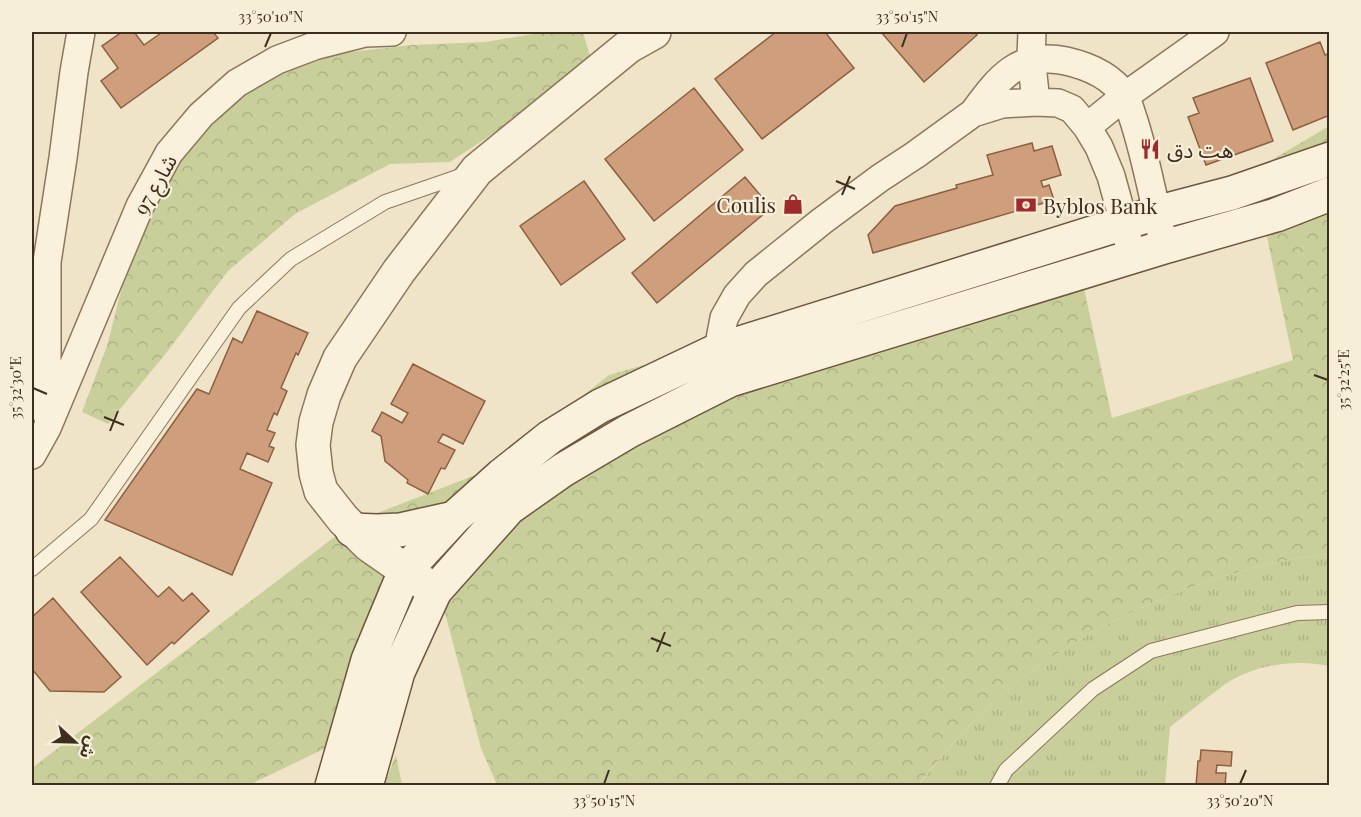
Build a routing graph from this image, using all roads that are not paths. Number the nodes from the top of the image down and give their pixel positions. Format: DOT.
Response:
graph roads {
  1 [pos="81,32"];
  2 [pos="392,32"];
  3 [pos="654,32"];
  4 [pos="1032,32"];
  5 [pos="1215,32"];
  6 [pos="1033,61"];
  7 [pos="1073,63"];
  8 [pos="1125,96"];
  9 [pos="1047,102"];
  10 [pos="973,113"];
  11 [pos="1087,127"];
  12 [pos="1329,159"];
  13 [pos="1146,163"];
  14 [pos="477,170"];
  15 [pos="1111,176"];
  16 [pos="1329,194"];
  17 [pos="1156,213"];
  18 [pos="1124,223"];
  19 [pos="1164,247"];
  20 [pos="1132,258"];
  21 [pos="718,350"];
  22 [pos="730,380"];
  23 [pos="46,428"];
  24 [pos="32,455"];
  25 [pos="454,518"];
  26 [pos="352,530"];
  27 [pos="32,568"];
  28 [pos="405,571"];
  29 [pos="435,591"];
  30 [pos="1329,612"];
  31 [pos="332,786"];
  32 [pos="366,786"];
  33 [pos="997,786"];
  1 -- 23 [label="street"];
  2 -- 23 [label="street, شارع 97"];
  3 -- 14 [label="main road"];
  4 -- 6 [label="street"];
  5 -- 8 [label="street"];
  6 -- 7 [label="street"];
  6 -- 9 [label="street"];
  6 -- 10 [label="street"];
  7 -- 8 [label="street"];
  7 -- 9 [label="street"];
  8 -- 11 [label="street"];
  8 -- 13 [label="street"];
  9 -- 10 [label="street"];
  9 -- 11 [label="street"];
  10 -- 21 [label="street"];
  11 -- 15 [label="street"];
  12 -- 17 [label="main road"];
  13 -- 15 [label="street"];
  13 -- 17 [label="street"];
  14 -- 26 [label="main road"];
  14 -- 27 [label="lane"];
  15 -- 18 [label="street"];
  16 -- 19 [label="main road"];
  17 -- 18 [label="main road"];
  17 -- 19 [label="street"];
  18 -- 20 [label="street"];
  18 -- 21 [label="main road"];
  19 -- 20 [label="main road"];
  20 -- 22 [label="main road"];
  21 -- 22 [label="street"];
  21 -- 25 [label="main road"];
  22 -- 29 [label="main road"];
  23 -- 24 [label="street, شارع 97"];
  25 -- 26 [label="main road"];
  25 -- 28 [label="main road"];
  26 -- 28 [label="main road"];
  28 -- 29 [label="main road"];
  28 -- 31 [label="main road"];
  29 -- 32 [label="main road"];
  30 -- 33 [label="lane"];
}
